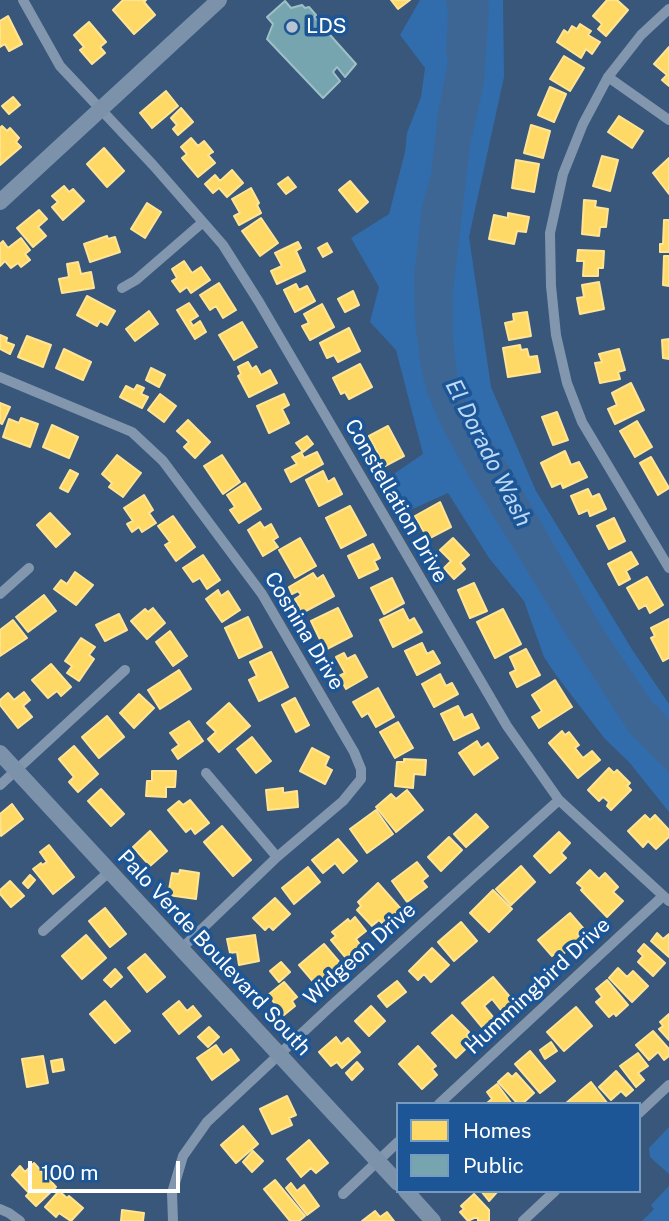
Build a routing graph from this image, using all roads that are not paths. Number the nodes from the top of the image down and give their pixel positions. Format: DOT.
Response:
graph roads {
  1 [pos="23,0"];
  2 [pos="219,0"];
  3 [pos="669,9"];
  4 [pos="608,76"];
  5 [pos="101,109"];
  6 [pos="669,120"];
  7 [pos="0,202"];
  8 [pos="203,222"];
  9 [pos="122,288"];
  10 [pos="0,377"];
  11 [pos="29,568"];
  12 [pos="669,568"];
  13 [pos="0,594"];
  14 [pos="125,670"];
  15 [pos="0,753"];
  16 [pos="16,770"];
  17 [pos="206,773"];
  18 [pos="0,785"];
  19 [pos="559,800"];
  20 [pos="277,858"];
  21 [pos="110,872"];
  22 [pos="666,899"];
  23 [pos="43,931"];
  24 [pos="182,948"];
  25 [pos="279,1055"];
  26 [pos="669,1085"];
  27 [pos="441,1102"];
  28 [pos="641,1111"];
  29 [pos="396,1144"];
  30 [pos="378,1161"];
  31 [pos="396,1181"];
  32 [pos="408,1193"];
  33 [pos="553,1193"];
  34 [pos="343,1194"];
  35 [pos="0,1209"];
  36 [pos="20,1221"];
  37 [pos="173,1221"];
  38 [pos="433,1221"];
  39 [pos="523,1221"];
  1 -- 5 [label="street, Constellation Drive"];
  2 -- 5 [label="main road"];
  3 -- 4 [label="street"];
  4 -- 6 [label="street"];
  4 -- 12 [label="street"];
  5 -- 7 [label="main road"];
  5 -- 8 [label="street, Constellation Drive"];
  8 -- 9 [label="street"];
  8 -- 19 [label="street, Constellation Drive"];
  10 -- 20 [label="street, Cosnina Drive"];
  11 -- 13 [label="street"];
  14 -- 16 [label="street"];
  15 -- 16 [label="main road, Palo Verde Boulevard South"];
  16 -- 18 [label="street"];
  16 -- 21 [label="main road, Palo Verde Boulevard South"];
  17 -- 20 [label="street"];
  19 -- 22 [label="street, Constellation Drive"];
  19 -- 25 [label="street, Widgeon Drive"];
  20 -- 24 [label="street, Cosnina Drive"];
  21 -- 23 [label="street"];
  21 -- 24 [label="main road, Palo Verde Boulevard South"];
  22 -- 27 [label="street, Hummingbird Drive"];
  24 -- 25 [label="main road, Palo Verde Boulevard South"];
  25 -- 30 [label="main road, Palo Verde Boulevard South"];
  25 -- 37 [label="street, Widgeon Drive"];
  26 -- 28 [label="street"];
  29 -- 30 [label="street"];
  30 -- 31 [label="main road, Palo Verde Boulevard South"];
  30 -- 34 [label="street"];
  32 -- 38 [label="main road"];
  33 -- 39 [label="street"];
  35 -- 36 [label="street"];
}
